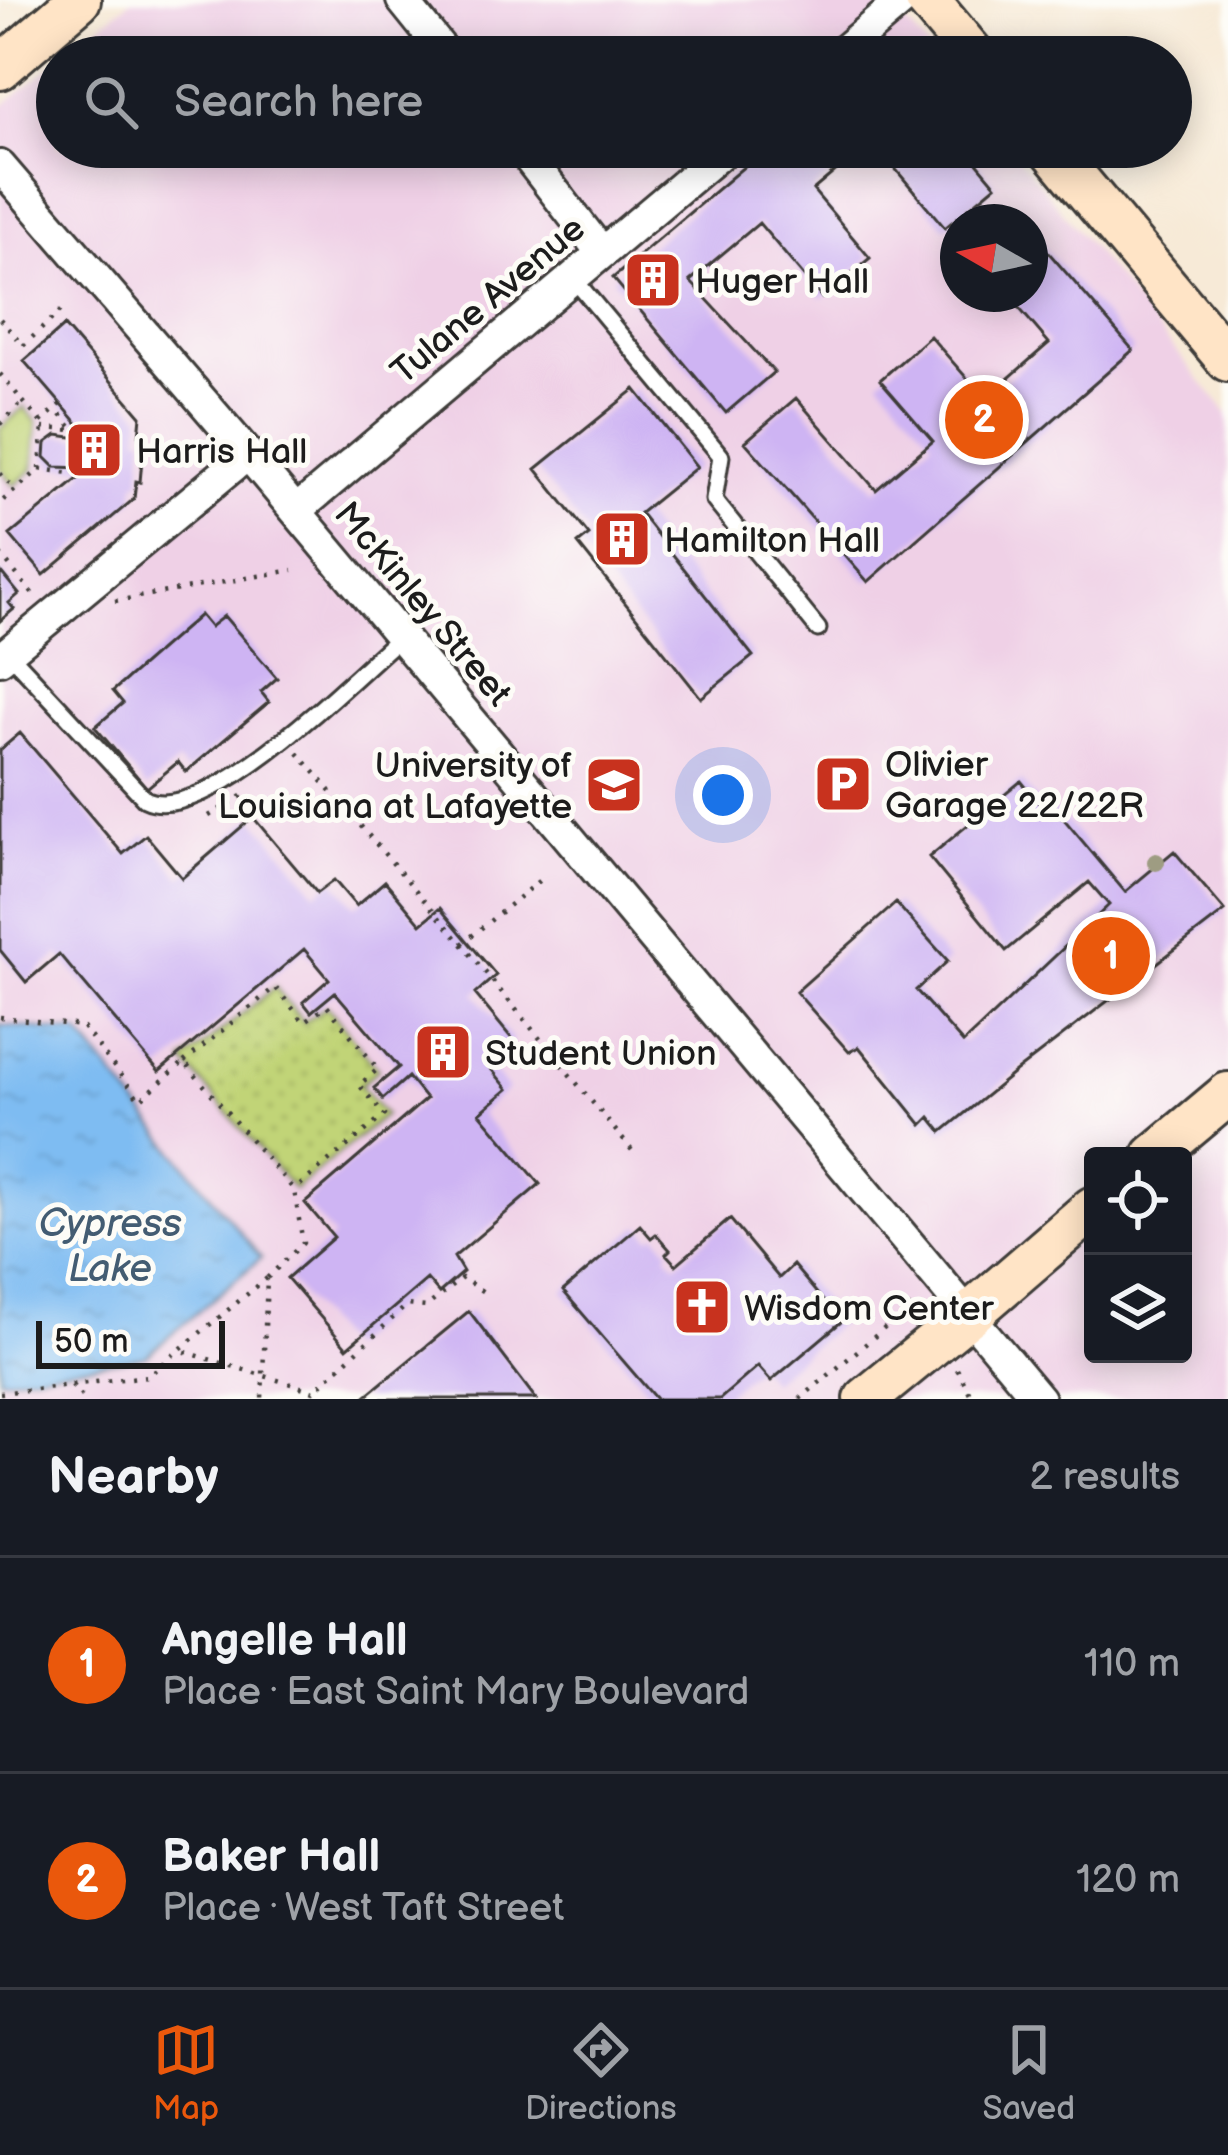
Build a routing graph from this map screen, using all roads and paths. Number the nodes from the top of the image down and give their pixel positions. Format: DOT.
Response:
graph roads {
  1 [pos="80,0"];
  2 [pos="402,0"];
  3 [pos="903,0"];
  4 [pos="927,0"];
  5 [pos="38,36"];
  6 [pos="431,36"];
  7 [pos="861,36"];
  8 [pos="957,36"];
  9 [pos="36,37"];
  10 [pos="0,68"];
  11 [pos="0,166"];
  12 [pos="536,168"];
  13 [pos="703,168"];
  14 [pos="1068,168"];
  15 [pos="602,253"];
  16 [pos="573,278"];
  17 [pos="68,305"];
  18 [pos="0,319"];
  19 [pos="1228,360"];
  20 [pos="0,374"];
  21 [pos="23,402"];
  22 [pos="0,424"];
  23 [pos="42,425"];
  24 [pos="248,454"];
  25 [pos="40,470"];
  26 [pos="0,473"];
  27 [pos="70,473"];
  28 [pos="15,490"];
  29 [pos="0,503"];
  30 [pos="296,511"];
  31 [pos="0,554"];
  32 [pos="293,570"];
  33 [pos="122,589"];
  34 [pos="52,616"];
  35 [pos="818,629"];
  36 [pos="400,637"];
  37 [pos="4,655"];
  38 [pos="297,752"];
  39 [pos="262,781"];
  40 [pos="209,815"];
  41 [pos="541,879"];
  42 [pos="462,944"];
  43 [pos="0,1017"];
  44 [pos="184,1062"];
  45 [pos="1228,1094"];
  46 [pos="1165,1147"];
  47 [pos="635,1154"];
  48 [pos="293,1190"];
  49 [pos="1084,1216"];
  50 [pos="267,1278"];
  51 [pos="485,1293"];
  52 [pos="911,1306"];
  53 [pos="969,1316"];
  54 [pos="178,1350"];
  55 [pos="957,1369"];
  56 [pos="262,1377"];
  57 [pos="72,1385"];
  58 [pos="41,1388"];
  59 [pos="0,1393"];
  60 [pos="41,1399"];
  61 [pos="84,1399"];
  62 [pos="262,1399"];
  63 [pos="800,1399"];
  64 [pos="866,1399"];
  65 [pos="973,1399"];
  66 [pos="1039,1399"];
  1 -- 5 [label="street"];
  2 -- 6 [label="street"];
  3 -- 7 [label="street"];
  4 -- 8 [label="street"];
  9 -- 10 [label="street"];
  11 -- 24 [label="street, McKinley Street"];
  12 -- 15 [label="street"];
  13 -- 15 [label="street, Tulane Avenue"];
  14 -- 19 [label="street"];
  15 -- 16 [label="street, Tulane Avenue"];
  16 -- 30 [label="street, Tulane Avenue"];
  16 -- 35 [label="lane"];
  17 -- 18 [label="path"];
  20 -- 21 [label="path"];
  21 -- 22 [label="path"];
  21 -- 23 [label="path"];
  23 -- 23 [label="path"];
  23 -- 25 [label="path"];
  24 -- 30 [label="street, McKinley Street"];
  24 -- 34 [label="street"];
  25 -- 27 [label="path"];
  25 -- 28 [label="path"];
  26 -- 28 [label="path"];
  28 -- 29 [label="path"];
  30 -- 36 [label="street, McKinley Street"];
  31 -- 34 [label="path"];
  32 -- 33 [label="path"];
  34 -- 37 [label="street"];
  36 -- 37 [label="lane"];
  36 -- 53 [label="street, McKinley Street"];
  38 -- 42 [label="path"];
  39 -- 40 [label="path"];
  41 -- 42 [label="path"];
  42 -- 47 [label="path"];
  43 -- 44 [label="path"];
  44 -- 48 [label="path"];
  44 -- 48 [label="path"];
  45 -- 46 [label="street"];
  48 -- 50 [label="path"];
  49 -- 53 [label="street"];
  50 -- 54 [label="path"];
  50 -- 56 [label="path"];
  51 -- 56 [label="path"];
  52 -- 63 [label="path"];
  53 -- 64 [label="street"];
  53 -- 66 [label="street, McKinley Street"];
  54 -- 56 [label="path"];
  54 -- 57 [label="path"];
  55 -- 65 [label="path"];
  56 -- 62 [label="path"];
  57 -- 58 [label="path"];
  57 -- 61 [label="path"];
  58 -- 59 [label="path"];
  58 -- 60 [label="path"];
}
